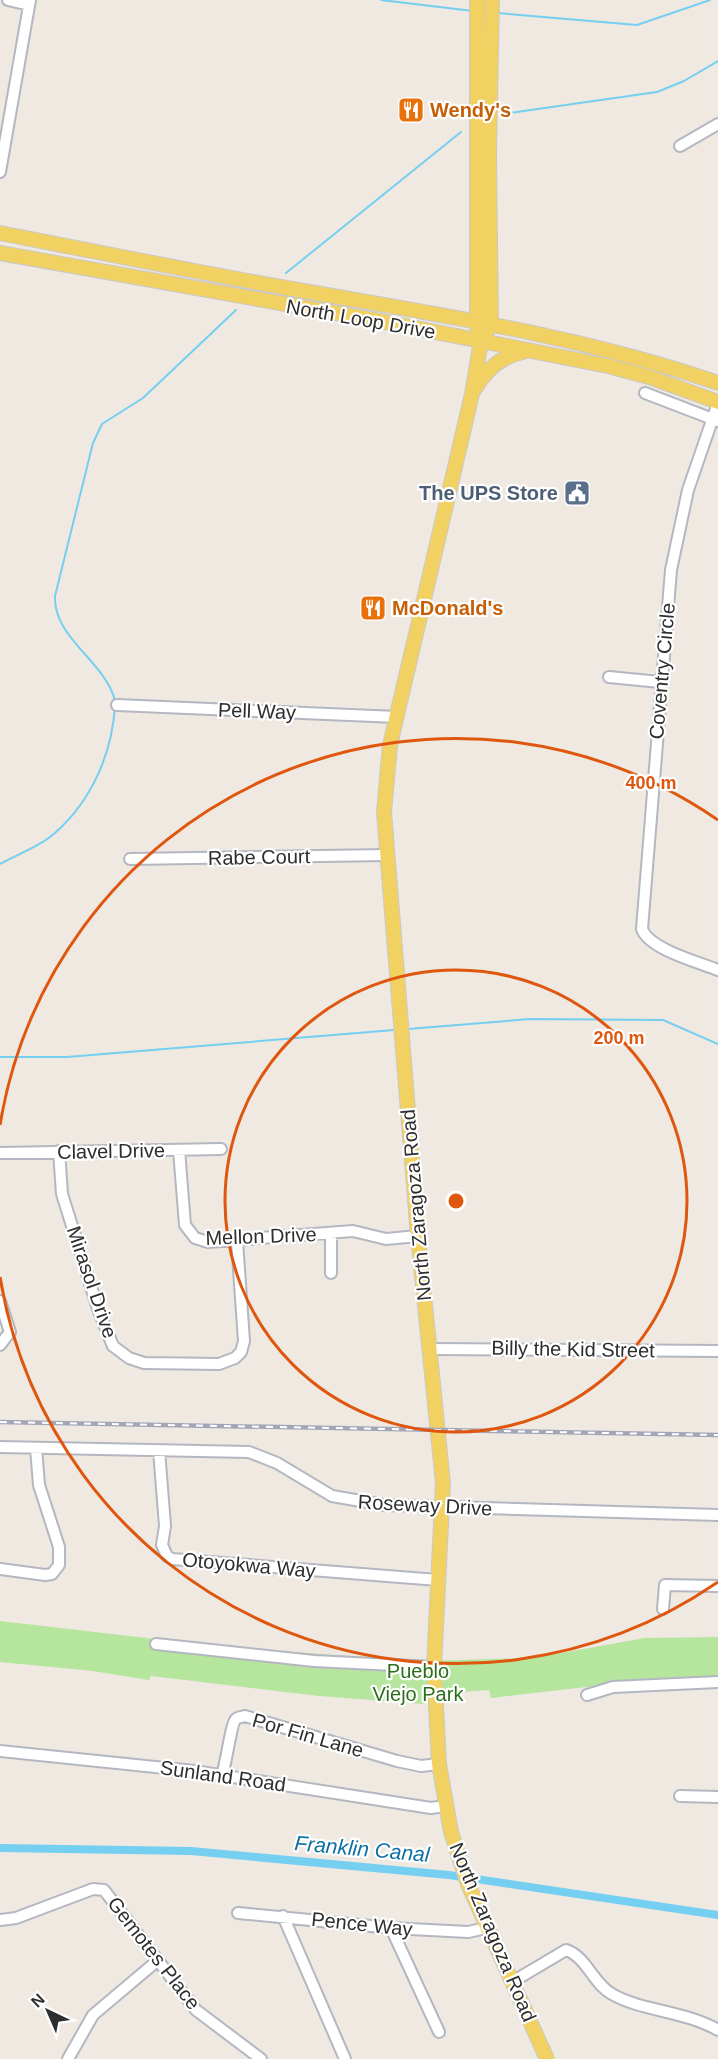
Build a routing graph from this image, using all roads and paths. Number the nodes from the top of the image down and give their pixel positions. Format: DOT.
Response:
graph roads {
  1 [pos="8,0"];
  2 [pos="477,0"];
  3 [pos="492,1"];
  4 [pos="30,2"];
  5 [pos="484,29"];
  6 [pos="477,60"];
  7 [pos="718,124"];
  8 [pos="680,146"];
  9 [pos="489,154"];
  10 [pos="0,172"];
  11 [pos="0,232"];
  12 [pos="0,253"];
  13 [pos="295,290"];
  14 [pos="292,306"];
  15 [pos="476,321"];
  16 [pos="491,325"];
  17 [pos="481,341"];
  18 [pos="528,351"];
  19 [pos="718,383"];
  20 [pos="645,393"];
  21 [pos="472,394"];
  22 [pos="718,403"];
  23 [pos="715,420"];
  24 [pos="609,677"];
  25 [pos="660,682"];
  26 [pos="117,705"];
  27 [pos="397,717"];
  28 [pos="387,855"];
  29 [pos="130,859"];
  30 [pos="718,970"];
  31 [pos="221,1149"];
  32 [pos="179,1150"];
  33 [pos="59,1151"];
  34 [pos="0,1153"];
  35 [pos="331,1233"];
  36 [pos="418,1236"];
  37 [pos="237,1241"];
  38 [pos="331,1273"];
  39 [pos="0,1302"];
  40 [pos="0,1345"];
  41 [pos="429,1349"];
  42 [pos="718,1352"];
  43 [pos="0,1447"];
  44 [pos="36,1448"];
  45 [pos="159,1450"];
  46 [pos="442,1508"];
  47 [pos="718,1515"];
  48 [pos="0,1569"];
  49 [pos="438,1580"];
  50 [pos="718,1586"];
  51 [pos="663,1609"];
  52 [pos="156,1644"];
  53 [pos="434,1667"];
  54 [pos="718,1682"];
  55 [pos="586,1695"];
  56 [pos="0,1751"];
  57 [pos="439,1764"];
  58 [pos="222,1775"];
  59 [pos="680,1796"];
  60 [pos="718,1797"];
  61 [pos="445,1806"];
  62 [pos="238,1913"];
  63 [pos="283,1916"];
  64 [pos="0,1920"];
  65 [pos="391,1928"];
  66 [pos="486,1928"];
  67 [pos="157,1961"];
  68 [pos="512,1982"];
  69 [pos="718,2030"];
  70 [pos="440,2032"];
  71 [pos="68,2059"];
  72 [pos="261,2059"];
  73 [pos="345,2059"];
  74 [pos="548,2059"];
  1 -- 4 [label="street"];
  2 -- 5 [label="main road, North Zaragoza Road"];
  3 -- 5 [label="main road, North Zaragoza Road"];
  4 -- 10 [label="street"];
  5 -- 6 [label="main road, North Zaragoza Road"];
  5 -- 9 [label="main road, North Zaragoza Road"];
  6 -- 9 [label="main road"];
  6 -- 15 [label="main road, North Zaragoza Road"];
  7 -- 8 [label="street"];
  9 -- 16 [label="main road, North Zaragoza Road"];
  11 -- 13 [label="main road, North Loop Drive"];
  12 -- 14 [label="main road, North Loop Drive"];
  13 -- 14 [label="main road"];
  13 -- 15 [label="main road, North Loop Drive"];
  14 -- 17 [label="main road, North Loop Drive"];
  15 -- 16 [label="main road, North Loop Drive"];
  15 -- 17 [label="main road, North Zaragoza Road"];
  16 -- 17 [label="main road, North Zaragoza Road"];
  16 -- 19 [label="main road, North Loop Drive"];
  17 -- 18 [label="main road, North Loop Drive"];
  17 -- 21 [label="main road, North Zaragoza Road"];
  18 -- 21 [label="main road"];
  18 -- 22 [label="main road, North Loop Drive"];
  20 -- 23 [label="street"];
  21 -- 27 [label="main road, North Zaragoza Road"];
  22 -- 23 [label="street, Coventry Circle"];
  23 -- 25 [label="street, Coventry Circle"];
  24 -- 25 [label="street"];
  25 -- 30 [label="street, Coventry Circle"];
  26 -- 27 [label="street, Pell Way"];
  27 -- 28 [label="main road, North Zaragoza Road"];
  28 -- 29 [label="street, Rabe Court"];
  28 -- 36 [label="main road, North Zaragoza Road"];
  31 -- 32 [label="street, Clavel Drive"];
  32 -- 33 [label="street, Clavel Drive"];
  32 -- 37 [label="street, Mellon Drive"];
  33 -- 34 [label="street, Clavel Drive"];
  33 -- 37 [label="street, Mirasol Drive"];
  35 -- 36 [label="street, Mellon Drive"];
  35 -- 37 [label="street, Mellon Drive"];
  35 -- 38 [label="street"];
  36 -- 41 [label="main road, North Zaragoza Road"];
  39 -- 40 [label="street"];
  41 -- 42 [label="street, Billy the Kid Street"];
  41 -- 46 [label="main road, North Zaragoza Road"];
  43 -- 44 [label="street, Roseway Drive"];
  44 -- 45 [label="street, Roseway Drive"];
  44 -- 48 [label="street"];
  45 -- 46 [label="street, Roseway Drive"];
  45 -- 49 [label="street, Otoyokwa Way"];
  46 -- 47 [label="street, Roseway Drive"];
  46 -- 49 [label="main road, North Zaragoza Road"];
  49 -- 53 [label="main road, North Zaragoza Road"];
  50 -- 51 [label="street"];
  52 -- 53 [label="street"];
  53 -- 57 [label="main road, North Zaragoza Road"];
  54 -- 55 [label="street"];
  56 -- 58 [label="street, Sunland Road"];
  57 -- 58 [label="street, Por Fin Lane"];
  57 -- 61 [label="main road, North Zaragoza Road"];
  58 -- 61 [label="street, Sunland Road"];
  59 -- 60 [label="street"];
  61 -- 66 [label="main road, North Zaragoza Road"];
  62 -- 63 [label="street, Pence Way"];
  63 -- 65 [label="street, Pence Way"];
  63 -- 73 [label="street"];
  64 -- 67 [label="street, Gemotes Place"];
  65 -- 66 [label="street, Pence Way"];
  65 -- 70 [label="street"];
  66 -- 68 [label="main road, North Zaragoza Road"];
  67 -- 71 [label="street"];
  67 -- 72 [label="street, Gemotes Place"];
  68 -- 69 [label="street"];
  68 -- 74 [label="main road, North Zaragoza Road"];
}
